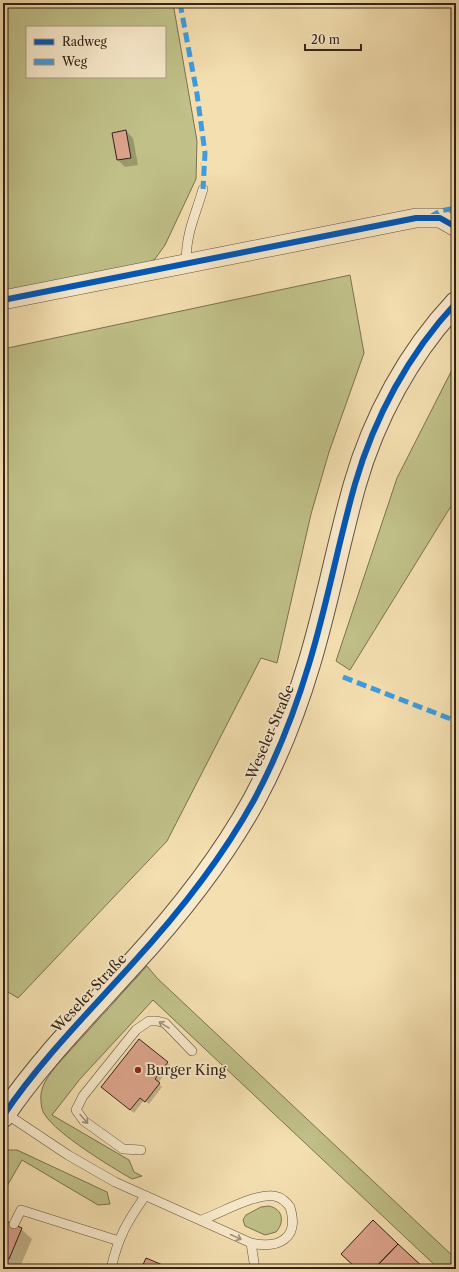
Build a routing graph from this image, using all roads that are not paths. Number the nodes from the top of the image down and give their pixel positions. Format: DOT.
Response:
graph roads {
  1 [pos="203,189"];
  2 [pos="456,227"];
  3 [pos="186,263"];
  4 [pos="3,300"];
  5 [pos="456,303"];
  6 [pos="192,1051"];
  7 [pos="4,1115"];
  8 [pos="141,1150"];
  9 [pos="145,1196"];
  10 [pos="201,1220"];
  11 [pos="14,1224"];
  12 [pos="119,1241"];
  13 [pos="251,1243"];
  14 [pos="111,1269"];
  15 [pos="255,1269"];
  1 -- 3 [label="lane"];
  2 -- 3 [label="street"];
  3 -- 4 [label="street"];
  5 -- 7 [label="street, Weseler Straße"];
  6 -- 8 [label="lane, one-way"];
  7 -- 9 [label="lane, Weseler Straße"];
  9 -- 10 [label="lane, Weseler Straße"];
  9 -- 12 [label="lane"];
  10 -- 13 [label="lane, Weseler Straße, one-way"];
  10 -- 13 [label="lane, Weseler Straße"];
  11 -- 12 [label="lane"];
  12 -- 14 [label="lane"];
  13 -- 15 [label="lane"];
}
